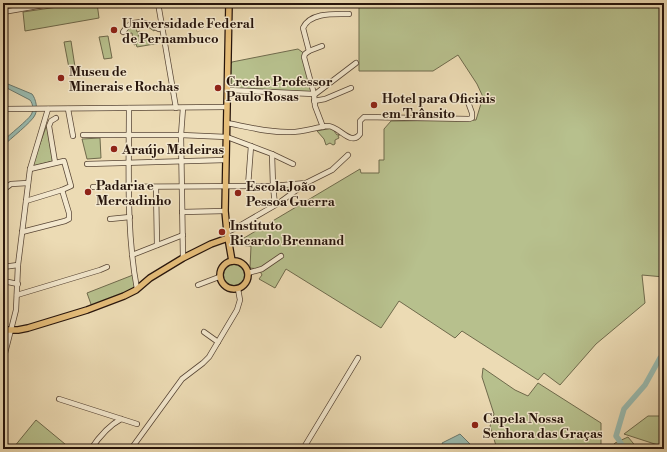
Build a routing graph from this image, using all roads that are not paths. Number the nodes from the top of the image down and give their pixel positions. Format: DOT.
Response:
graph roads {
  1 [pos="55,3"];
  2 [pos="158,3"];
  3 [pos="229,3"];
  4 [pos="39,4"];
  5 [pos="3,12"];
  6 [pos="349,14"];
  7 [pos="159,29"];
  8 [pos="123,32"];
  9 [pos="322,46"];
  10 [pos="309,51"];
  11 [pos="356,63"];
  12 [pos="351,88"];
  13 [pos="227,90"];
  14 [pos="314,94"];
  15 [pos="314,101"];
  16 [pos="468,102"];
  17 [pos="227,107"];
  18 [pos="3,108"];
  19 [pos="48,108"];
  20 [pos="129,108"];
  21 [pos="176,108"];
  22 [pos="183,108"];
  23 [pos="68,109"];
  24 [pos="56,118"];
  25 [pos="227,123"];
  26 [pos="324,127"];
  27 [pos="181,135"];
  28 [pos="73,136"];
  29 [pos="83,136"];
  30 [pos="129,136"];
  31 [pos="226,137"];
  32 [pos="251,146"];
  33 [pos="272,154"];
  34 [pos="348,155"];
  35 [pos="182,160"];
  36 [pos="225,160"];
  37 [pos="55,162"];
  38 [pos="130,162"];
  39 [pos="87,164"];
  40 [pos="293,164"];
  41 [pos="30,169"];
  42 [pos="28,183"];
  43 [pos="306,184"];
  44 [pos="156,186"];
  45 [pos="182,186"];
  46 [pos="248,186"];
  47 [pos="273,186"];
  48 [pos="93,187"];
  49 [pos="130,187"];
  50 [pos="225,187"];
  51 [pos="3,190"];
  52 [pos="62,190"];
  53 [pos="26,201"];
  54 [pos="275,205"];
  55 [pos="225,211"];
  56 [pos="182,212"];
  57 [pos="130,217"];
  58 [pos="110,219"];
  59 [pos="22,232"];
  60 [pos="226,232"];
  61 [pos="183,235"];
  62 [pos="227,238"];
  63 [pos="217,242"];
  64 [pos="157,245"];
  65 [pos="226,246"];
  66 [pos="132,255"];
  67 [pos="281,256"];
  68 [pos="183,258"];
  69 [pos="229,262"];
  70 [pos="3,266"];
  71 [pos="18,266"];
  72 [pos="107,267"];
  73 [pos="248,273"];
  74 [pos="219,277"];
  75 [pos="3,281"];
  76 [pos="18,284"];
  77 [pos="198,285"];
  78 [pos="137,289"];
  79 [pos="238,289"];
  80 [pos="17,295"];
  81 [pos="3,330"];
  82 [pos="11,330"];
  83 [pos="204,332"];
  84 [pos="218,342"];
  85 [pos="358,358"];
  86 [pos="3,360"];
  87 [pos="59,399"];
  88 [pos="121,419"];
  89 [pos="137,424"];
  90 [pos="91,449"];
  91 [pos="131,449"];
  92 [pos="303,449"];
  1 -- 4 [label="street"];
  2 -- 21 [label="street"];
  3 -- 13 [label="main road"];
  4 -- 5 [label="street"];
  6 -- 10 [label="street"];
  7 -- 8 [label="street"];
  9 -- 10 [label="street"];
  10 -- 14 [label="street"];
  11 -- 14 [label="street"];
  12 -- 15 [label="street"];
  13 -- 14 [label="street"];
  13 -- 17 [label="main road"];
  14 -- 15 [label="street"];
  15 -- 26 [label="street"];
  16 -- 26 [label="street"];
  17 -- 22 [label="street"];
  17 -- 25 [label="main road"];
  18 -- 19 [label="street"];
  19 -- 23 [label="street"];
  19 -- 41 [label="street"];
  20 -- 21 [label="street"];
  20 -- 23 [label="street"];
  20 -- 30 [label="street"];
  21 -- 22 [label="street"];
  22 -- 27 [label="street"];
  23 -- 28 [label="street"];
  24 -- 37 [label="street"];
  25 -- 26 [label="street"];
  25 -- 31 [label="main road"];
  27 -- 30 [label="street"];
  27 -- 31 [label="street"];
  27 -- 35 [label="street"];
  29 -- 30 [label="street"];
  30 -- 38 [label="street"];
  31 -- 32 [label="street"];
  31 -- 36 [label="main road"];
  32 -- 33 [label="street"];
  32 -- 46 [label="street"];
  33 -- 40 [label="street"];
  33 -- 47 [label="street"];
  34 -- 43 [label="street"];
  35 -- 36 [label="street"];
  35 -- 38 [label="street"];
  35 -- 45 [label="street"];
  36 -- 50 [label="main road"];
  37 -- 41 [label="street"];
  37 -- 52 [label="street"];
  38 -- 39 [label="street"];
  38 -- 49 [label="street"];
  41 -- 42 [label="street"];
  42 -- 51 [label="street"];
  42 -- 53 [label="street"];
  43 -- 47 [label="street"];
  43 -- 54 [label="street"];
  44 -- 45 [label="street"];
  44 -- 49 [label="street"];
  44 -- 64 [label="street"];
  45 -- 50 [label="street"];
  45 -- 56 [label="street"];
  46 -- 47 [label="street"];
  46 -- 50 [label="street"];
  47 -- 54 [label="street"];
  48 -- 49 [label="street"];
  49 -- 57 [label="street"];
  50 -- 55 [label="main road"];
  52 -- 53 [label="street"];
  52 -- 59 [label="street"];
  53 -- 59 [label="street"];
  54 -- 60 [label="street"];
  55 -- 56 [label="street"];
  55 -- 60 [label="main road"];
  56 -- 61 [label="street"];
  57 -- 58 [label="street"];
  57 -- 66 [label="street"];
  59 -- 71 [label="street"];
  60 -- 62 [label="main road"];
  61 -- 64 [label="street"];
  61 -- 68 [label="street"];
  62 -- 63 [label="main road"];
  62 -- 65 [label="main road"];
  62 -- 69 [label="main road"];
  63 -- 65 [label="main road"];
  63 -- 68 [label="main road"];
  64 -- 66 [label="street"];
  65 -- 69 [label="main road"];
  66 -- 78 [label="street"];
  67 -- 73 [label="street"];
  68 -- 78 [label="main road"];
  69 -- 73 [label="main road"];
  69 -- 74 [label="main road"];
  70 -- 71 [label="street"];
  71 -- 76 [label="street"];
  72 -- 80 [label="street"];
  73 -- 79 [label="main road"];
  74 -- 77 [label="street"];
  74 -- 79 [label="main road"];
  75 -- 76 [label="street"];
  76 -- 80 [label="street"];
  78 -- 82 [label="main road"];
  79 -- 84 [label="street"];
  80 -- 82 [label="street"];
  81 -- 82 [label="main road"];
  82 -- 86 [label="street"];
  83 -- 84 [label="street"];
  84 -- 91 [label="street"];
  85 -- 92 [label="street"];
  87 -- 88 [label="street"];
  88 -- 89 [label="street"];
  88 -- 90 [label="street"];
}
